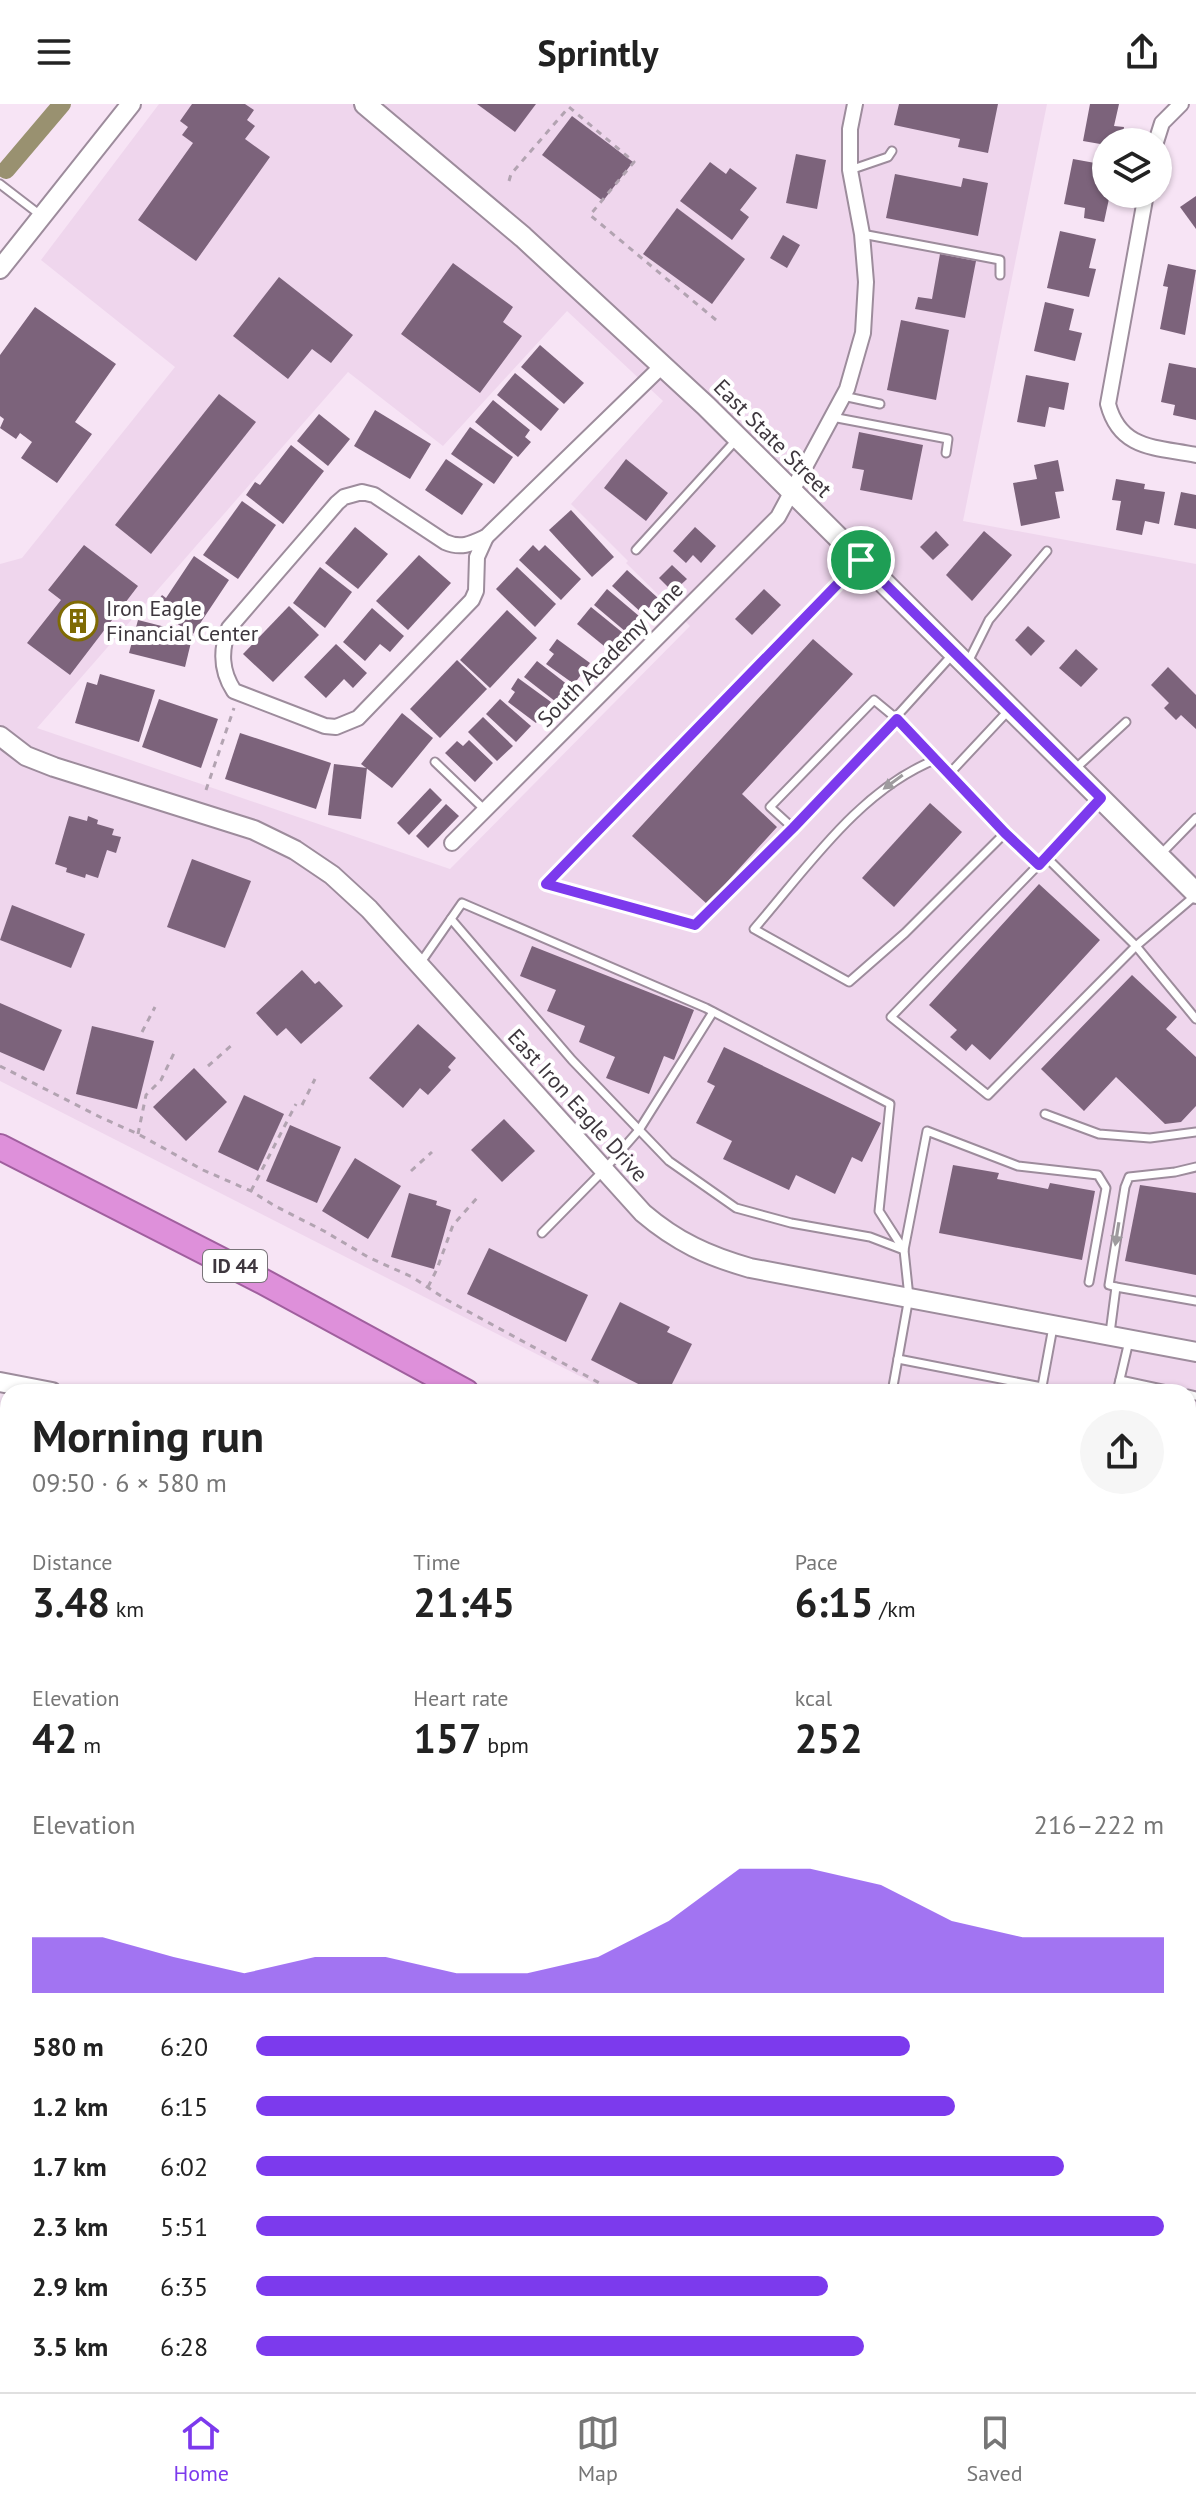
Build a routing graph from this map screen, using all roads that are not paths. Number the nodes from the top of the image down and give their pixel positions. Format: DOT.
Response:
graph roads {
  1 [pos="131,104"];
  2 [pos="365,104"];
  3 [pos="855,104"];
  4 [pos="1181,104"];
  5 [pos="1160,128"];
  6 [pos="892,151"];
  7 [pos="850,170"];
  8 [pos="0,184"];
  9 [pos="1143,208"];
  10 [pos="42,216"];
  11 [pos="862,234"];
  12 [pos="0,269"];
  13 [pos="1000,275"];
  14 [pos="663,365"];
  15 [pos="843,396"];
  16 [pos="880,404"];
  17 [pos="832,417"];
  18 [pos="739,438"];
  19 [pos="946,453"];
  20 [pos="1196,455"];
  21 [pos="791,490"];
  22 [pos="486,537"];
  23 [pos="636,550"];
  24 [pos="1047,551"];
  25 [pos="861,560"];
  26 [pos="960,658"];
  27 [pos="1011,708"];
  28 [pos="897,719"];
  29 [pos="1126,722"];
  30 [pos="0,736"];
  31 [pos="937,759"];
  32 [pos="435,762"];
  33 [pos="1074,771"];
  34 [pos="950,773"];
  35 [pos="1101,798"];
  36 [pos="485,810"];
  37 [pos="1196,818"];
  38 [pos="793,828"];
  39 [pos="1005,833"];
  40 [pos="452,843"];
  41 [pos="1159,856"];
  42 [pos="1046,857"];
  43 [pos="1039,865"];
  44 [pos="1196,894"];
  45 [pos="451,919"];
  46 [pos="1136,946"];
  47 [pos="419,965"];
  48 [pos="713,1012"];
  49 [pos="1196,1019"];
  50 [pos="1045,1114"];
  51 [pos="639,1130"];
  52 [pos="1196,1132"];
  53 [pos="0,1147"];
  54 [pos="1196,1167"];
  55 [pos="604,1170"];
  56 [pos="542,1233"];
  57 [pos="904,1250"];
  58 [pos="1089,1282"];
  59 [pos="1116,1287"];
  60 [pos="909,1297"];
  61 [pos="1196,1301"];
  62 [pos="1053,1325"];
  63 [pos="1110,1336"];
  64 [pos="1129,1339"];
  65 [pos="1196,1352"];
  66 [pos="898,1359"];
  67 [pos="1120,1380"];
  68 [pos="451,1384"];
  69 [pos="893,1384"];
  70 [pos="1017,1384"];
  71 [pos="1042,1384"];
  72 [pos="1119,1384"];
  73 [pos="1139,1384"];
  1 -- 10 [label="street"];
  2 -- 14 [label="main road, East State Street"];
  3 -- 7 [label="street, South Academy Lane"];
  4 -- 5 [label="street"];
  6 -- 7 [label="lane"];
  7 -- 11 [label="street, South Academy Lane"];
  8 -- 10 [label="lane"];
  9 -- 20 [label="street"];
  10 -- 12 [label="street"];
  11 -- 13 [label="lane"];
  11 -- 15 [label="street, South Academy Lane"];
  14 -- 18 [label="main road, East State Street"];
  14 -- 22 [label="street"];
  15 -- 16 [label="lane"];
  15 -- 17 [label="street, South Academy Lane"];
  17 -- 19 [label="lane"];
  17 -- 21 [label="street, South Academy Lane"];
  18 -- 21 [label="main road, East State Street"];
  18 -- 23 [label="lane"];
  21 -- 25 [label="main road, East State Street"];
  21 -- 36 [label="street, South Academy Lane"];
  22 -- 22 [label="street"];
  24 -- 26 [label="lane"];
  25 -- 26 [label="main road, East State Street"];
  25 -- 38 [label="lane"];
  26 -- 27 [label="main road, East State Street"];
  26 -- 28 [label="lane"];
  27 -- 33 [label="main road, East State Street"];
  27 -- 34 [label="lane"];
  28 -- 31 [label="lane"];
  28 -- 38 [label="lane"];
  28 -- 38 [label="lane"];
  29 -- 33 [label="lane"];
  30 -- 47 [label="street, East Iron Eagle Drive"];
  31 -- 34 [label="lane"];
  31 -- 39 [label="lane, one-way"];
  32 -- 36 [label="lane"];
  33 -- 35 [label="main road, East State Street"];
  34 -- 39 [label="lane"];
  35 -- 41 [label="main road, East State Street"];
  35 -- 42 [label="lane"];
  36 -- 40 [label="street, South Academy Lane"];
  37 -- 41 [label="lane"];
  39 -- 43 [label="lane"];
  41 -- 44 [label="main road, East State Street"];
  42 -- 43 [label="lane"];
  42 -- 46 [label="lane"];
  43 -- 46 [label="lane"];
  44 -- 46 [label="lane"];
  45 -- 47 [label="lane"];
  45 -- 48 [label="lane"];
  45 -- 51 [label="lane"];
  46 -- 49 [label="lane"];
  47 -- 55 [label="street, East Iron Eagle Drive"];
  48 -- 51 [label="lane"];
  48 -- 57 [label="lane"];
  50 -- 52 [label="lane"];
  51 -- 55 [label="lane"];
  51 -- 57 [label="lane"];
  53 -- 68 [label="highway, ID 44"];
  54 -- 59 [label="lane, one-way"];
  55 -- 56 [label="lane"];
  55 -- 60 [label="street, East Iron Eagle Drive"];
  57 -- 58 [label="lane"];
  57 -- 60 [label="lane"];
  59 -- 61 [label="lane"];
  59 -- 63 [label="lane"];
  60 -- 62 [label="street, East Iron Eagle Drive"];
  60 -- 66 [label="lane"];
  62 -- 63 [label="street, East Iron Eagle Drive"];
  62 -- 71 [label="lane"];
  63 -- 64 [label="street, East Iron Eagle Drive"];
  64 -- 65 [label="street, East Iron Eagle Drive"];
  64 -- 67 [label="lane"];
  66 -- 69 [label="lane"];
  66 -- 70 [label="lane"];
  67 -- 72 [label="lane"];
  67 -- 73 [label="lane"];
}
